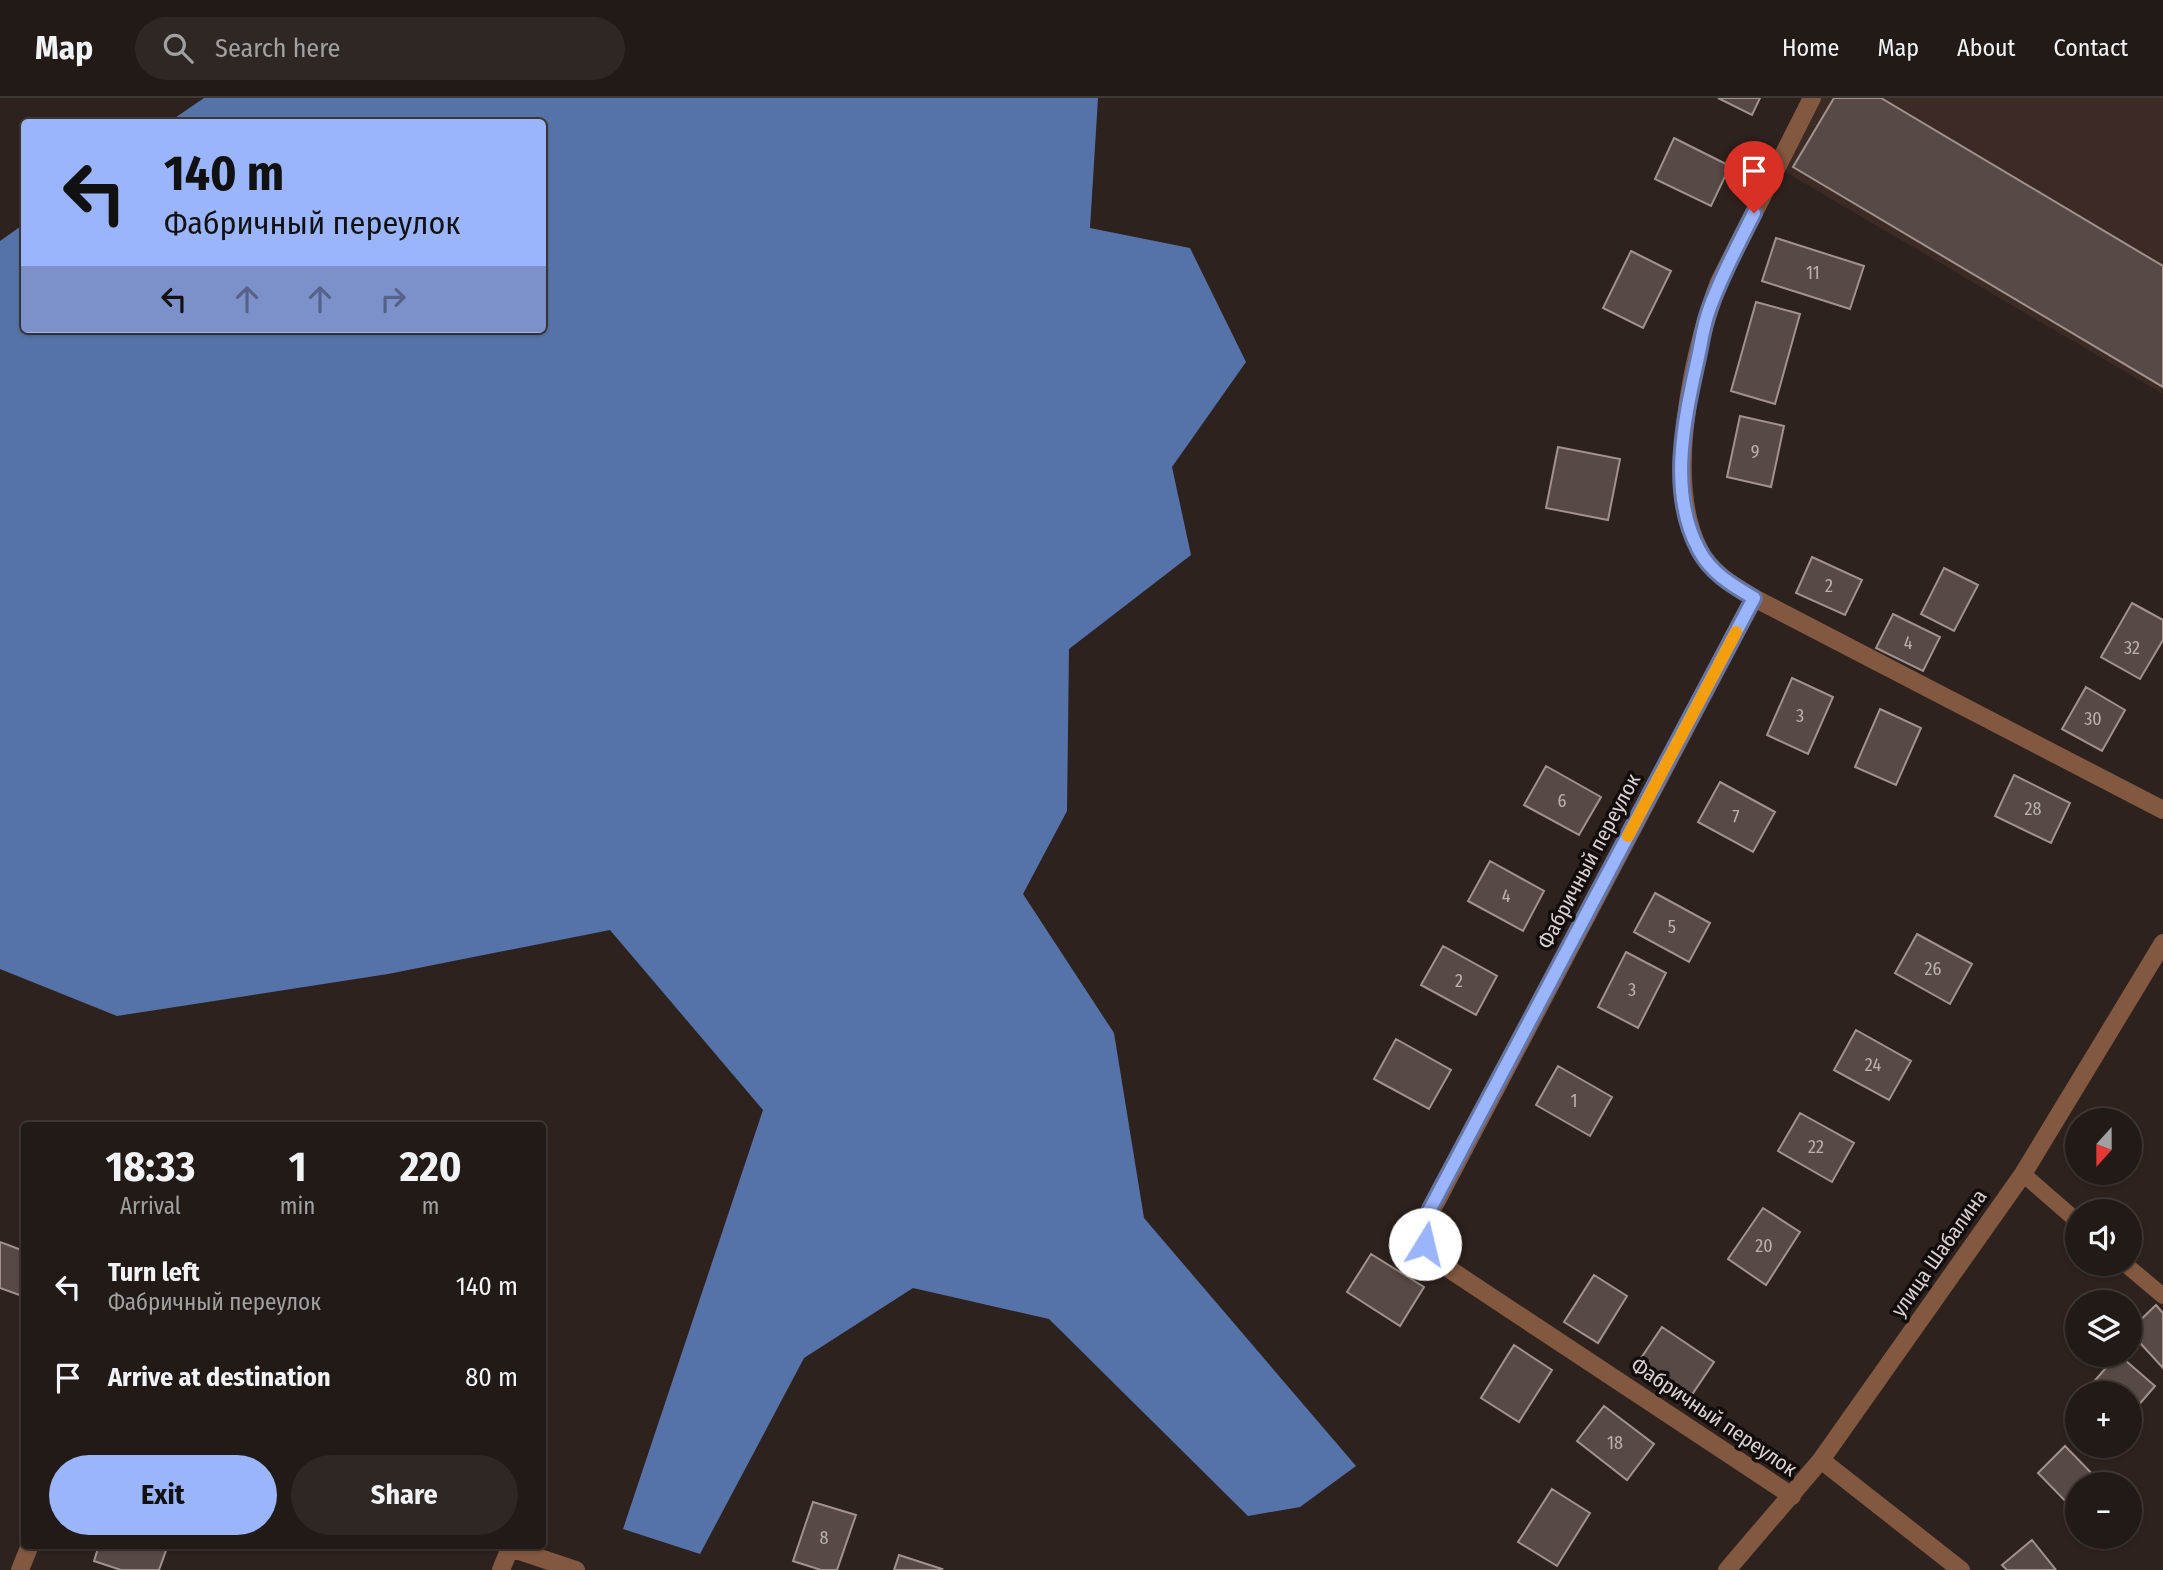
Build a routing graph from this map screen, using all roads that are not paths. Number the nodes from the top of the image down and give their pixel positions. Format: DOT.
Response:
graph roads {
  1 [pos="1812,98"];
  2 [pos="1754,598"];
  3 [pos="2163,810"];
  4 [pos="2163,943"];
  5 [pos="2023,1174"];
  6 [pos="2065,1211"];
  7 [pos="2139,1276"];
  8 [pos="2163,1296"];
  9 [pos="1821,1460"];
  10 [pos="1792,1496"];
  11 [pos="28,1549"];
  12 [pos="510,1549"];
  13 [pos="513,1549"];
  14 [pos="20,1570"];
  15 [pos="501,1570"];
  16 [pos="576,1570"];
  17 [pos="1727,1570"];
  18 [pos="1961,1570"];
  1 -- 2 [label="street"];
  2 -- 3 [label="street"];
  2 -- 10 [label="street, Фабричный переулок"];
  4 -- 5 [label="street, улица Шабалина"];
  5 -- 6 [label="lane"];
  5 -- 9 [label="street, улица Шабалина"];
  7 -- 8 [label="lane"];
  9 -- 10 [label="street, улица Шабалина"];
  9 -- 18 [label="street"];
  10 -- 17 [label="street, улица Шабалина"];
  11 -- 14 [label="street"];
  12 -- 15 [label="street"];
  13 -- 16 [label="street"];
}
